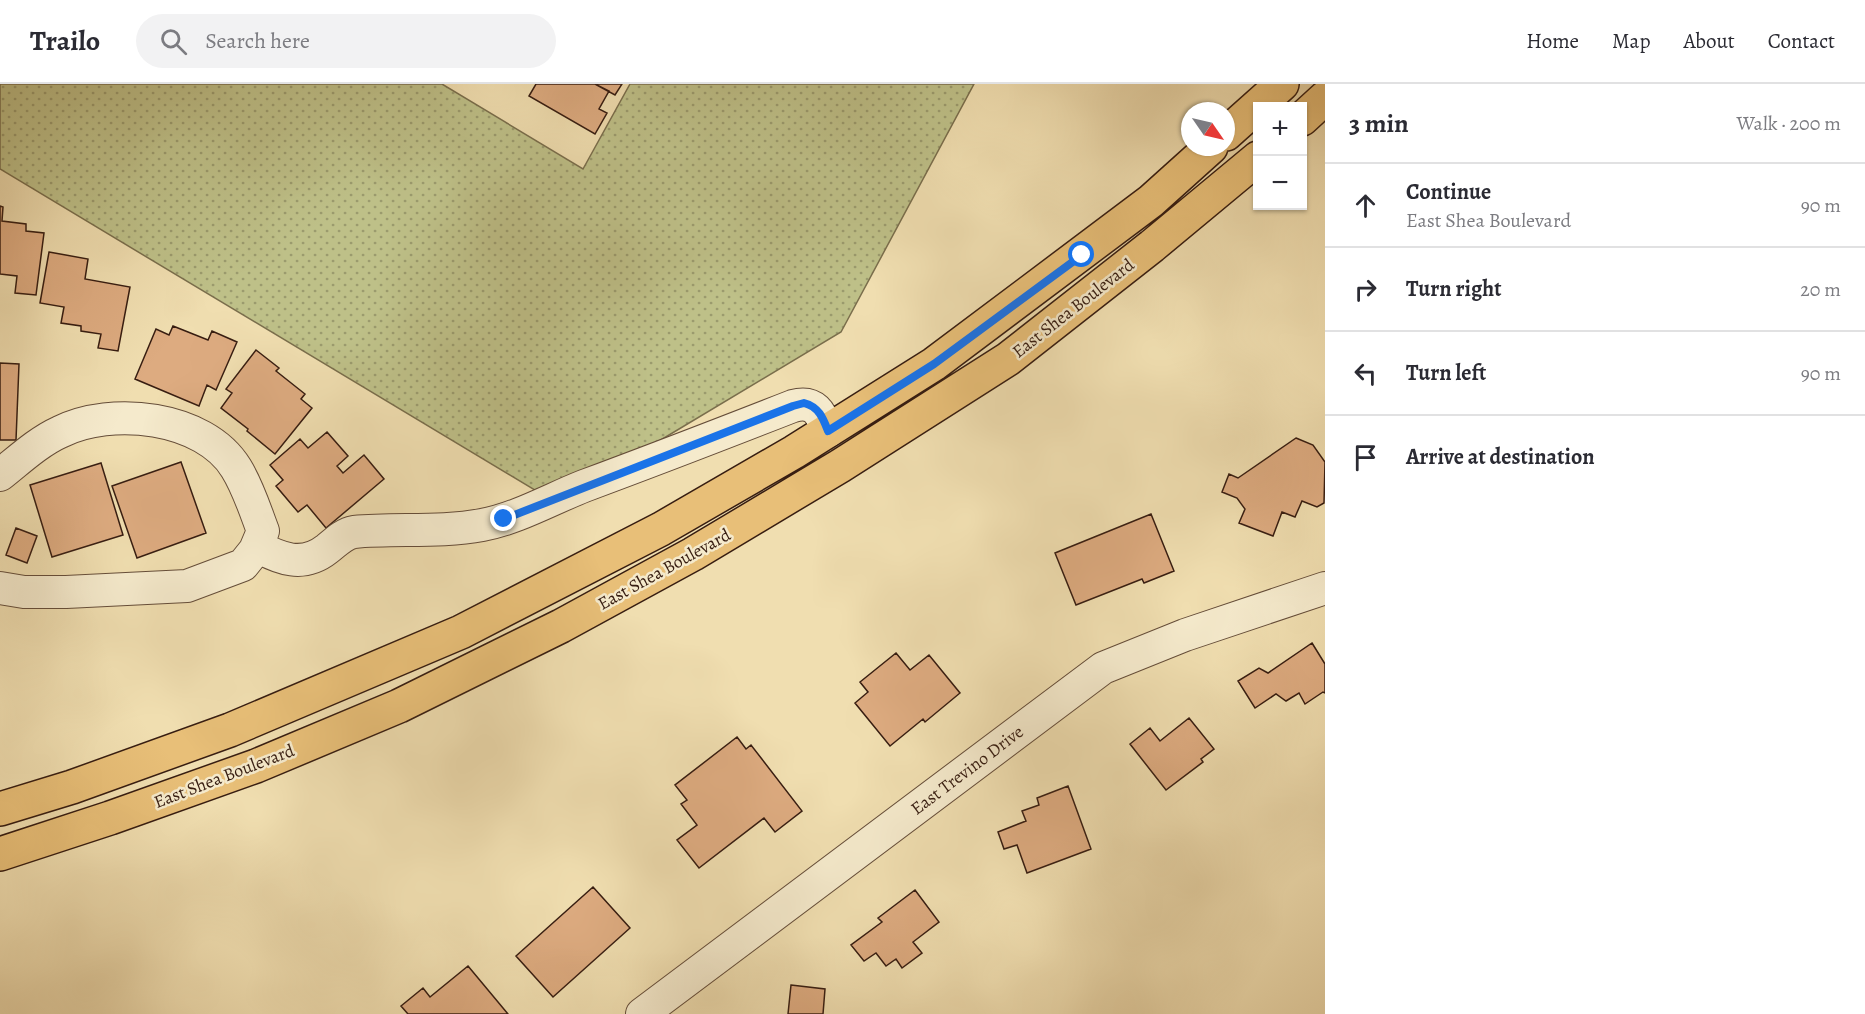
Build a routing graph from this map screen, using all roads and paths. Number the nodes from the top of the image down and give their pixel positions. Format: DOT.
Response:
graph roads {
  1 [pos="1282,84"];
  2 [pos="1325,98"];
  3 [pos="1307,114"];
  4 [pos="1235,126"];
  5 [pos="1201,156"];
  6 [pos="1253,161"];
  7 [pos="828,431"];
  8 [pos="0,475"];
  9 [pos="260,538"];
  10 [pos="0,588"];
  11 [pos="1325,588"];
  12 [pos="0,809"];
  13 [pos="0,854"];
  14 [pos="642,1014"];
  1 -- 4 [label="main road"];
  2 -- 3 [label="main road"];
  5 -- 7 [label="main road, East Shea Boulevard"];
  6 -- 13 [label="main road, East Shea Boulevard"];
  7 -- 9 [label="street"];
  7 -- 12 [label="main road, East Shea Boulevard"];
  8 -- 9 [label="street"];
  9 -- 10 [label="street"];
  11 -- 14 [label="street, East Trevino Drive"];
}
